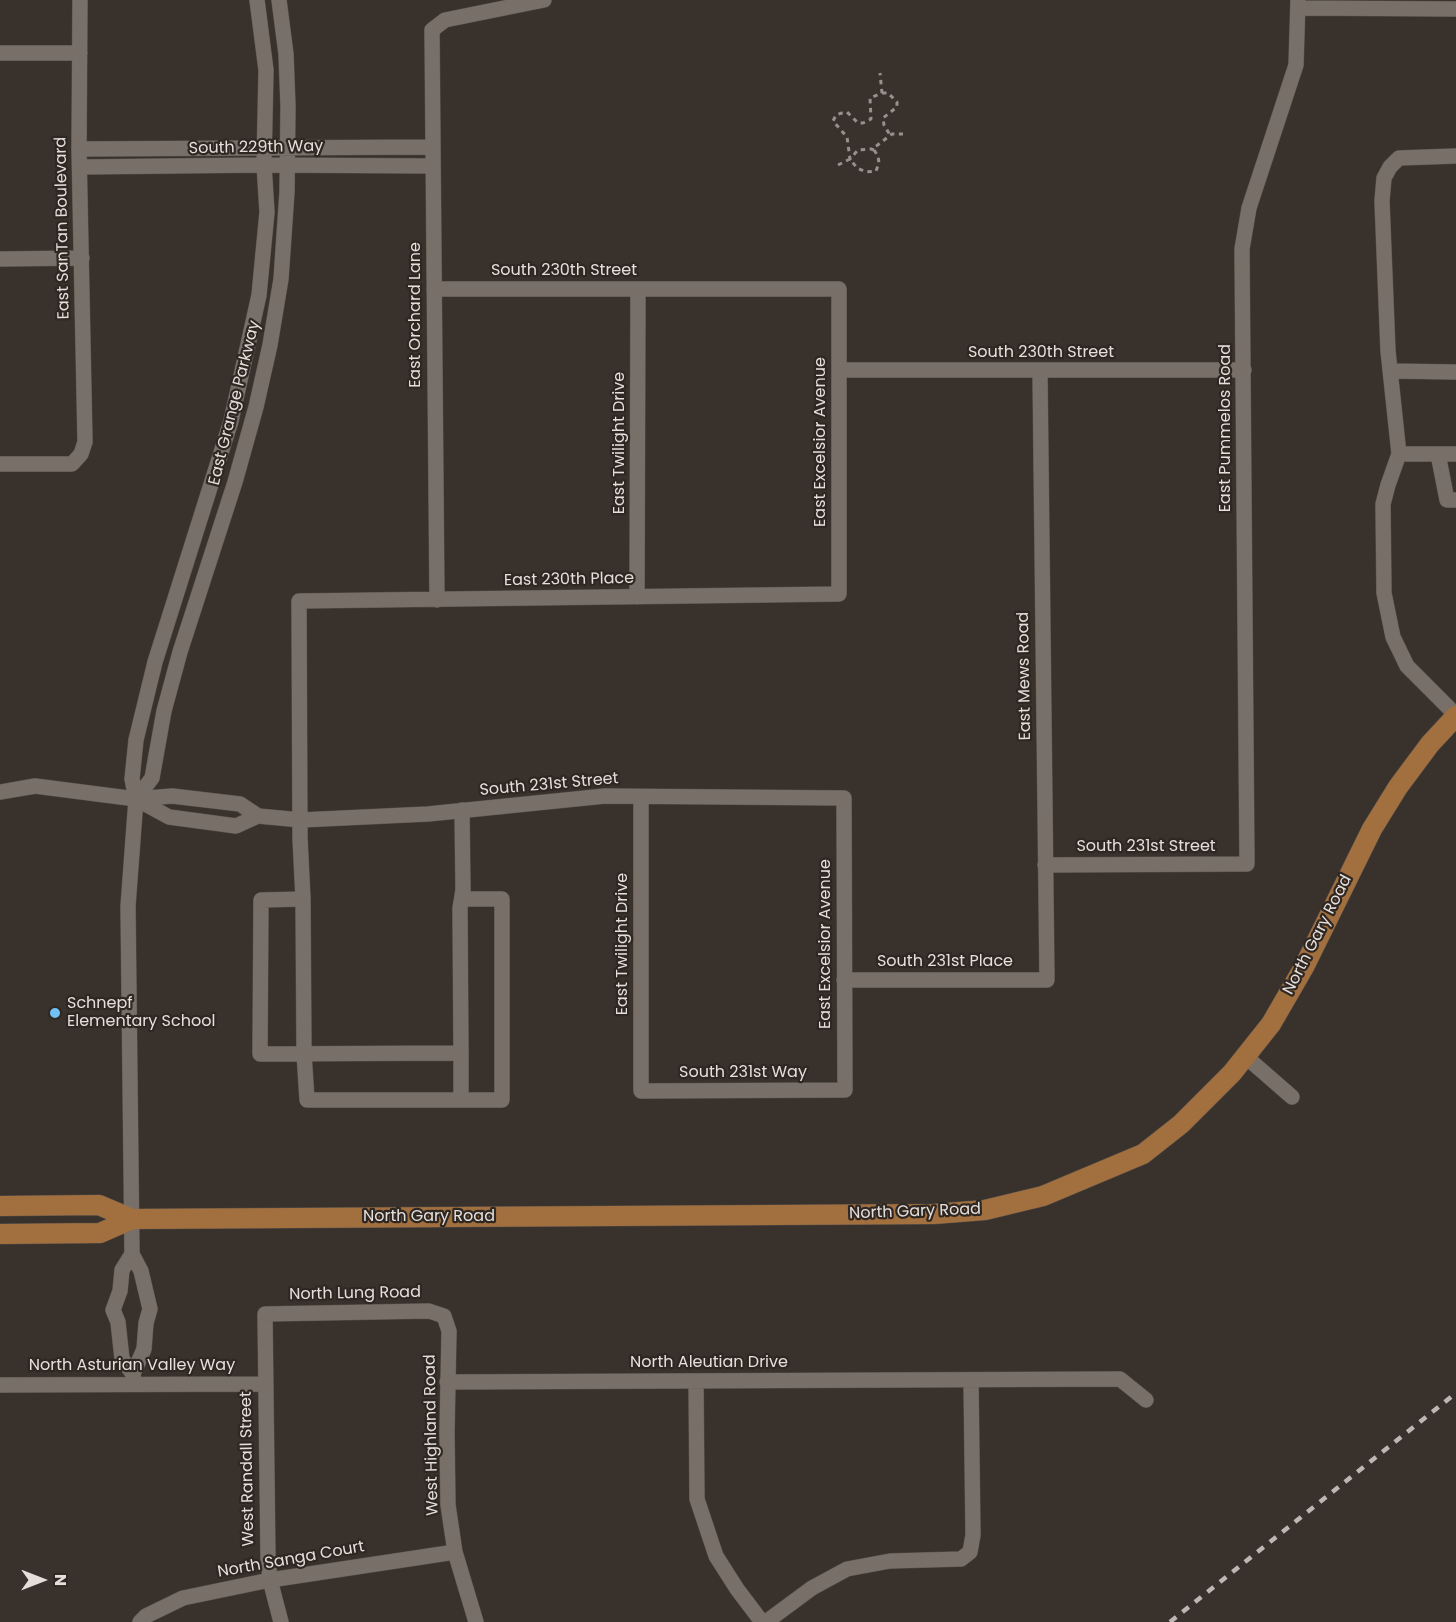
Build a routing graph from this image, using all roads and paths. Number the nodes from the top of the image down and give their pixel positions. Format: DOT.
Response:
graph roads {
  1 [pos="80,0"];
  2 [pos="257,0"];
  3 [pos="279,0"];
  4 [pos="544,0"];
  5 [pos="1298,4"];
  6 [pos="1456,9"];
  7 [pos="0,53"];
  8 [pos="80,53"];
  9 [pos="880,73"];
  10 [pos="882,93"];
  11 [pos="903,134"];
  12 [pos="890,135"];
  13 [pos="265,147"];
  14 [pos="288,147"];
  15 [pos="433,147"];
  16 [pos="79,149"];
  17 [pos="874,150"];
  18 [pos="1456,156"];
  19 [pos="850,159"];
  20 [pos="264,165"];
  21 [pos="287,165"];
  22 [pos="838,165"];
  23 [pos="433,166"];
  24 [pos="80,167"];
  25 [pos="82,258"];
  26 [pos="0,259"];
  27 [pos="434,289"];
  28 [pos="638,289"];
  29 [pos="839,289"];
  30 [pos="839,370"];
  31 [pos="1244,370"];
  32 [pos="1390,371"];
  33 [pos="1040,372"];
  34 [pos="1456,372"];
  35 [pos="1399,454"];
  36 [pos="1438,454"];
  37 [pos="1456,454"];
  38 [pos="0,464"];
  39 [pos="1456,500"];
  40 [pos="839,594"];
  41 [pos="637,597"];
  42 [pos="436,600"];
  43 [pos="1456,716"];
  44 [pos="0,792"];
  45 [pos="640,797"];
  46 [pos="843,798"];
  47 [pos="136,799"];
  48 [pos="462,810"];
  49 [pos="258,816"];
  50 [pos="301,820"];
  51 [pos="1247,864"];
  52 [pos="1045,865"];
  53 [pos="303,899"];
  54 [pos="462,899"];
  55 [pos="844,980"];
  56 [pos="1047,980"];
  57 [pos="304,1053"];
  58 [pos="461,1053"];
  59 [pos="1245,1056"];
  60 [pos="845,1090"];
  61 [pos="640,1091"];
  62 [pos="1292,1097"];
  63 [pos="461,1100"];
  64 [pos="0,1206"];
  65 [pos="132,1219"];
  66 [pos="0,1234"];
  67 [pos="132,1254"];
  68 [pos="265,1314"];
  69 [pos="444,1316"];
  70 [pos="118,1322"];
  71 [pos="146,1323"];
  72 [pos="134,1379"];
  73 [pos="696,1381"];
  74 [pos="970,1381"];
  75 [pos="447,1382"];
  76 [pos="0,1384"];
  77 [pos="265,1384"];
  78 [pos="1146,1400"];
  79 [pos="455,1552"];
  80 [pos="270,1580"];
  81 [pos="140,1622"];
  82 [pos="281,1622"];
  83 [pos="476,1622"];
  84 [pos="764,1622"];
  1 -- 8 [label="street, East SanTan Boulevard"];
  2 -- 13 [label="street, East Grange Parkway"];
  3 -- 14 [label="street, East Grange Parkway"];
  4 -- 15 [label="street, East Orchard Lane"];
  5 -- 6 [label="street"];
  5 -- 31 [label="street, East Pummelos Road"];
  7 -- 8 [label="street"];
  8 -- 16 [label="street, East SanTan Boulevard"];
  9 -- 10 [label="path"];
  10 -- 12 [label="path"];
  10 -- 19 [label="path"];
  11 -- 12 [label="path"];
  12 -- 17 [label="path"];
  13 -- 14 [label="street, South 229th Way"];
  13 -- 16 [label="street, South 229th Way"];
  13 -- 20 [label="street, East Grange Parkway"];
  14 -- 15 [label="street, South 229th Way"];
  14 -- 21 [label="street, East Grange Parkway"];
  15 -- 23 [label="street, East Orchard Lane"];
  16 -- 24 [label="street, East SanTan Boulevard"];
  17 -- 19 [label="path"];
  17 -- 19 [label="path"];
  18 -- 32 [label="street"];
  19 -- 22 [label="path"];
  20 -- 21 [label="street, South 229th Way"];
  20 -- 24 [label="street, South 229th Way"];
  20 -- 47 [label="street, East Grange Parkway"];
  21 -- 23 [label="street, South 229th Way"];
  21 -- 47 [label="street, East Grange Parkway"];
  23 -- 27 [label="street, East Orchard Lane"];
  24 -- 25 [label="street, East SanTan Boulevard"];
  25 -- 26 [label="street"];
  25 -- 38 [label="street, East SanTan Boulevard"];
  27 -- 28 [label="street, South 230th Street"];
  27 -- 42 [label="street, East Orchard Lane"];
  28 -- 29 [label="street, South 230th Street"];
  28 -- 41 [label="street, East Twilight Drive"];
  29 -- 30 [label="street, East Excelsior Avenue"];
  30 -- 33 [label="street, South 230th Street"];
  30 -- 40 [label="street, East Excelsior Avenue"];
  31 -- 33 [label="street, South 230th Street"];
  31 -- 51 [label="street, East Pummelos Road"];
  32 -- 34 [label="street"];
  32 -- 35 [label="street"];
  33 -- 52 [label="street, East Mews Road"];
  35 -- 36 [label="street"];
  35 -- 43 [label="street"];
  36 -- 37 [label="street"];
  36 -- 39 [label="street"];
  40 -- 41 [label="street, East 230th Place"];
  41 -- 42 [label="street, East 230th Place"];
  42 -- 50 [label="street, East 230th Place"];
  43 -- 59 [label="main road, North Gary Road"];
  44 -- 47 [label="street, South 231st Street"];
  45 -- 46 [label="street, South 231st Street"];
  45 -- 48 [label="street, South 231st Street"];
  45 -- 61 [label="street, East Twilight Drive"];
  46 -- 55 [label="street, East Excelsior Avenue"];
  47 -- 49 [label="street, South 231st Street"];
  47 -- 49 [label="street, South 231st Street"];
  47 -- 65 [label="street, East Grange Parkway"];
  48 -- 50 [label="street, South 231st Street"];
  48 -- 54 [label="street"];
  49 -- 50 [label="street, South 231st Street"];
  50 -- 53 [label="street"];
  51 -- 52 [label="street, South 231st Street"];
  52 -- 56 [label="street, East Mews Road"];
  53 -- 57 [label="street"];
  53 -- 57 [label="street"];
  54 -- 58 [label="street"];
  54 -- 63 [label="street"];
  55 -- 56 [label="street, South 231st Place"];
  55 -- 60 [label="street, East Excelsior Avenue"];
  57 -- 58 [label="street"];
  57 -- 63 [label="street"];
  58 -- 63 [label="street"];
  59 -- 62 [label="street"];
  59 -- 65 [label="main road, North Gary Road"];
  60 -- 61 [label="street, South 231st Way"];
  64 -- 65 [label="main road, North Gary Road"];
  65 -- 66 [label="main road, North Gary Road"];
  65 -- 67 [label="street, East Grange Parkway"];
  67 -- 70 [label="street"];
  67 -- 71 [label="street"];
  68 -- 69 [label="street, North Lung Road"];
  68 -- 77 [label="street, West Randall Street"];
  69 -- 75 [label="street, West Highland Road"];
  70 -- 71 [label="street"];
  70 -- 72 [label="street"];
  71 -- 72 [label="street"];
  72 -- 76 [label="street, North Asturian Valley Way"];
  72 -- 77 [label="street, North Asturian Valley Way"];
  73 -- 74 [label="street, North Aleutian Drive"];
  73 -- 75 [label="street, North Aleutian Drive"];
  73 -- 84 [label="street"];
  74 -- 78 [label="street, North Aleutian Drive"];
  74 -- 84 [label="street"];
  75 -- 79 [label="street, West Highland Road"];
  77 -- 80 [label="street, West Randall Street"];
  79 -- 80 [label="street, North Sanga Court"];
  79 -- 83 [label="street, West Highland Road"];
  80 -- 81 [label="street, North Sanga Court"];
  80 -- 82 [label="street, West Randall Street"];
}
